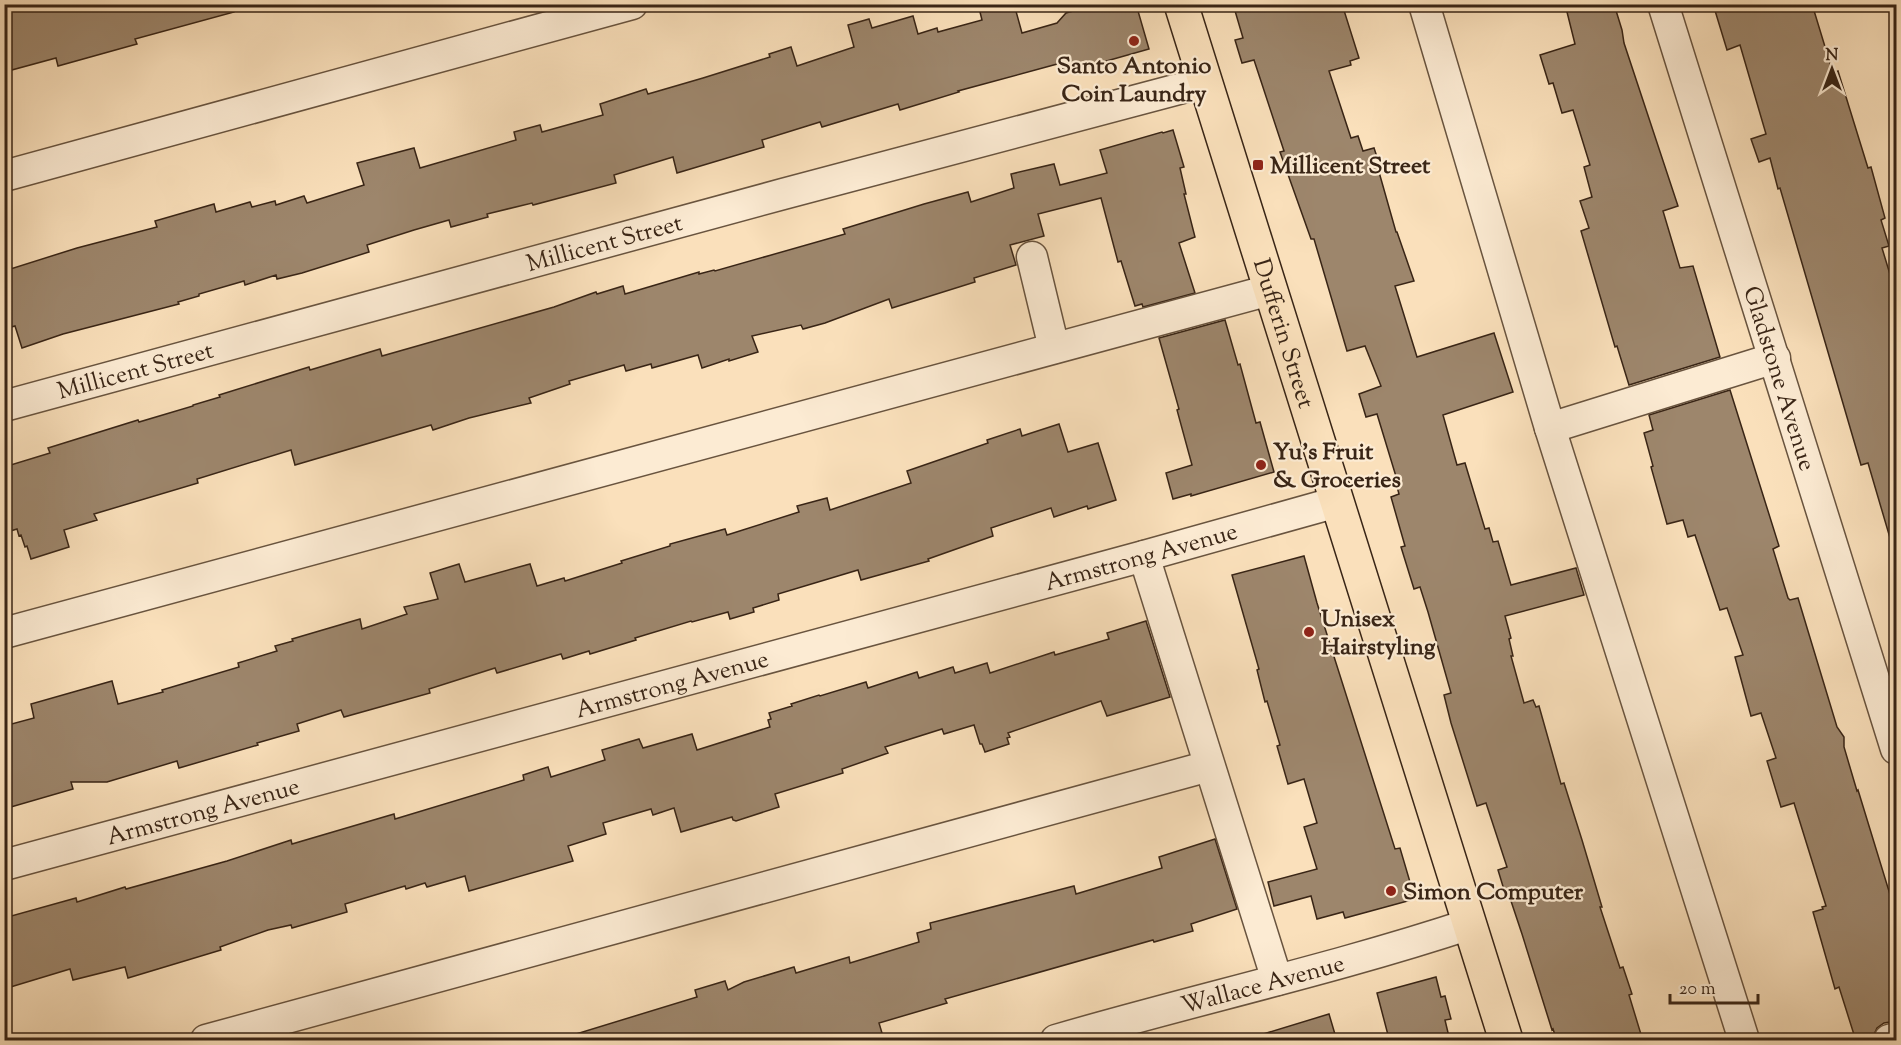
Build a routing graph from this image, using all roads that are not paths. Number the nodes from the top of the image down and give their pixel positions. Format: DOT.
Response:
graph roads {
  1 [pos="632,4"];
  2 [pos="1180,4"];
  3 [pos="1424,4"];
  4 [pos="1663,4"];
  5 [pos="1205,82"];
  6 [pos="4,176"];
  7 [pos="1032,257"];
  8 [pos="1270,290"];
  9 [pos="1054,348"];
  10 [pos="1775,358"];
  11 [pos="4,406"];
  12 [pos="1550,428"];
  13 [pos="1337,502"];
  14 [pos="1144,556"];
  15 [pos="4,633"];
  16 [pos="1896,749"];
  17 [pos="1209,766"];
  18 [pos="4,865"];
  19 [pos="1470,924"];
  20 [pos="1277,980"];
  21 [pos="1896,1038"];
  22 [pos="1064,1039"];
  23 [pos="206,1041"];
  24 [pos="1506,1041"];
  25 [pos="1744,1041"];
  26 [pos="1889,1041"];
  1 -- 6 [label="street"];
  2 -- 5 [label="main road, Dufferin Street"];
  3 -- 12 [label="street"];
  4 -- 10 [label="street, Gladstone Avenue"];
  5 -- 8 [label="main road, Dufferin Street"];
  5 -- 11 [label="street, Millicent Street"];
  7 -- 9 [label="street"];
  8 -- 9 [label="street"];
  8 -- 13 [label="main road, Dufferin Street"];
  9 -- 15 [label="street"];
  10 -- 12 [label="street"];
  10 -- 16 [label="street, Gladstone Avenue"];
  12 -- 25 [label="street"];
  13 -- 14 [label="street, Armstrong Avenue"];
  13 -- 19 [label="main road, Dufferin Street"];
  14 -- 17 [label="street"];
  14 -- 18 [label="street, Armstrong Avenue"];
  17 -- 20 [label="street"];
  17 -- 23 [label="street"];
  19 -- 20 [label="street, Wallace Avenue"];
  19 -- 24 [label="main road, Dufferin Street"];
  20 -- 22 [label="street, Wallace Avenue"];
  21 -- 26 [label="street"];
}
